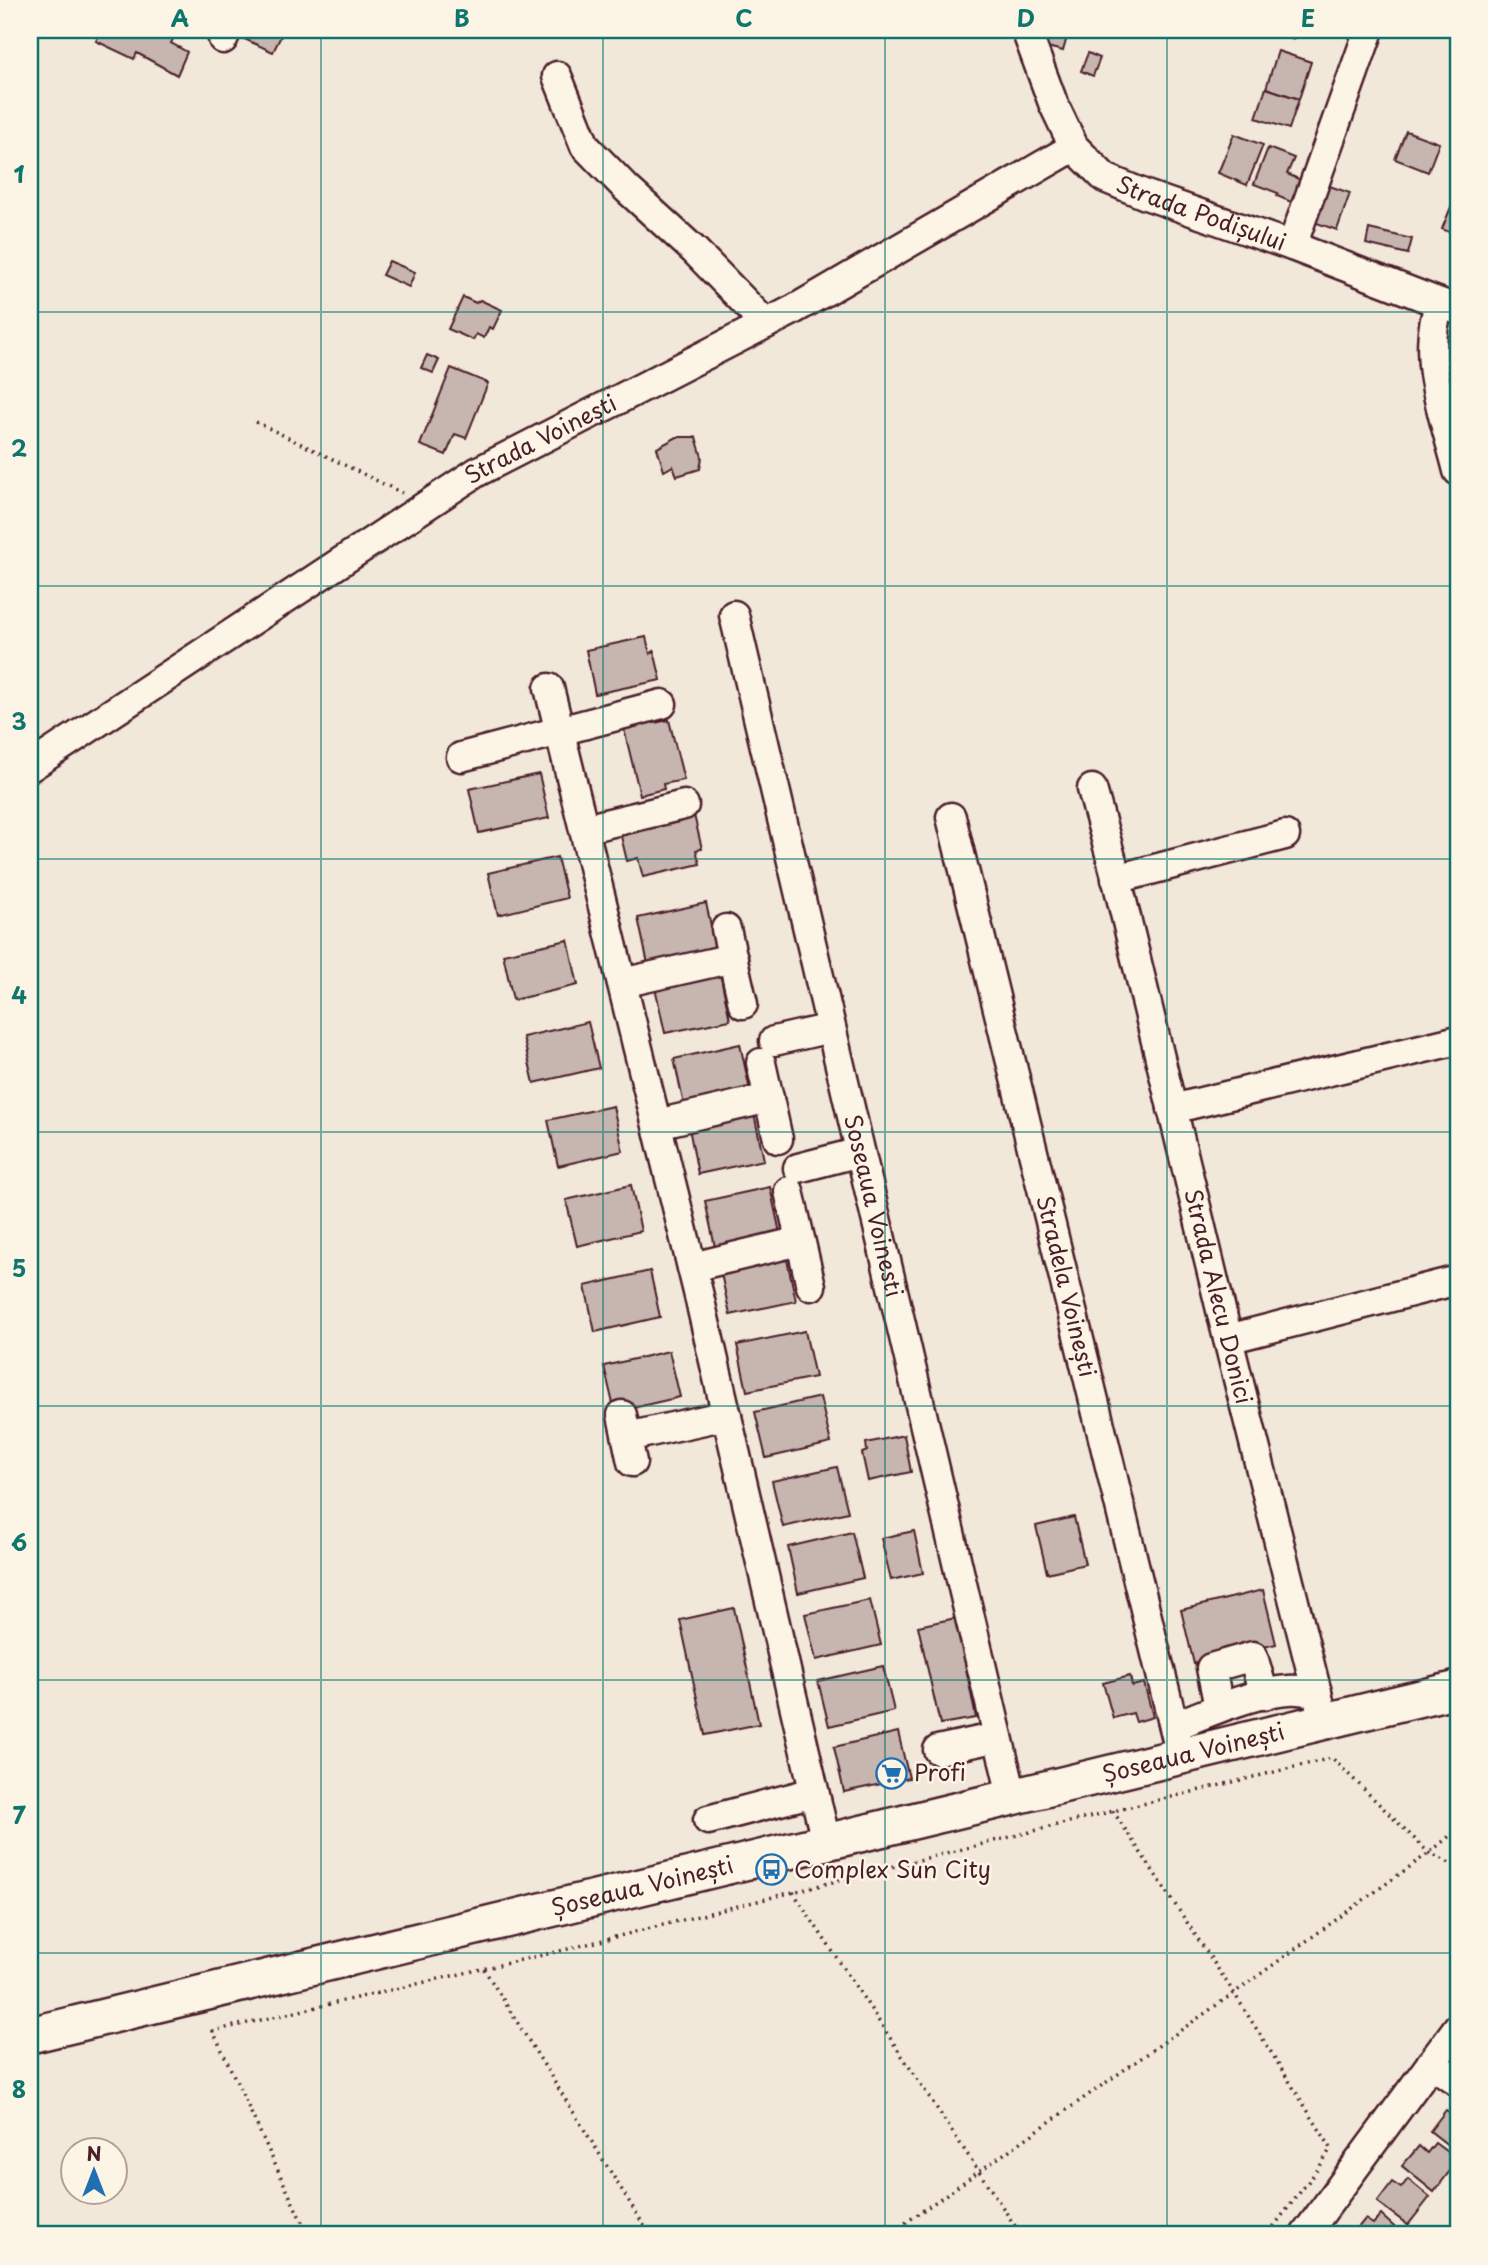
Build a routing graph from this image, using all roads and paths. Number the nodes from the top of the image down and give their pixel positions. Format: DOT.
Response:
graph roads {
  1 [pos="1026,30"];
  2 [pos="1369,30"];
  3 [pos="556,76"];
  4 [pos="1074,147"];
  5 [pos="1292,246"];
  6 [pos="1449,306"];
  7 [pos="766,324"];
  8 [pos="256,422"];
  9 [pos="1458,471"];
  10 [pos="429,506"];
  11 [pos="734,615"];
  12 [pos="549,688"];
  13 [pos="662,704"];
  14 [pos="560,731"];
  15 [pos="461,757"];
  16 [pos="30,767"];
  17 [pos="1092,789"];
  18 [pos="684,805"];
  19 [pos="951,817"];
  20 [pos="584,829"];
  21 [pos="1284,835"];
  22 [pos="1116,875"];
  23 [pos="726,929"];
  24 [pos="733,958"];
  25 [pos="622,983"];
  26 [pos="743,1004"];
  27 [pos="831,1028"];
  28 [pos="1458,1040"];
  29 [pos="769,1098"];
  30 [pos="1172,1109"];
  31 [pos="656,1124"];
  32 [pos="778,1139"];
  33 [pos="860,1152"];
  34 [pos="800,1241"];
  35 [pos="692,1267"];
  36 [pos="1458,1280"];
  37 [pos="811,1286"];
  38 [pos="1228,1339"];
  39 [pos="727,1415"];
  40 [pos="627,1438"];
  41 [pos="1458,1689"];
  42 [pos="1264,1695"];
  43 [pos="1219,1707"];
  44 [pos="1320,1707"];
  45 [pos="998,1737"];
  46 [pos="1178,1741"];
  47 [pos="938,1750"];
  48 [pos="814,1792"];
  49 [pos="1012,1796"];
  50 [pos="1112,1811"];
  51 [pos="708,1821"];
  52 [pos="1458,1829"];
  53 [pos="826,1842"];
  54 [pos="1429,1853"];
  55 [pos="1458,1867"];
  56 [pos="793,1892"];
  57 [pos="484,1969"];
  58 [pos="1234,1993"];
  59 [pos="1458,2027"];
  60 [pos="30,2035"];
  61 [pos="1431,2063"];
  62 [pos="1458,2082"];
  63 [pos="978,2172"];
  64 [pos="308,2235"];
  65 [pos="650,2235"];
  66 [pos="888,2235"];
  67 [pos="1021,2235"];
  68 [pos="1267,2235"];
  69 [pos="1305,2235"];
  1 -- 4 [label="street, Strada Podișului"];
  2 -- 5 [label="street"];
  3 -- 7 [label="street"];
  4 -- 5 [label="street, Strada Podișului"];
  4 -- 7 [label="street, Strada Voinești"];
  5 -- 6 [label="street, Strada Podișului"];
  6 -- 9 [label="street"];
  7 -- 10 [label="street, Strada Voinești"];
  8 -- 10 [label="path"];
  10 -- 16 [label="street, Strada Voinești"];
  11 -- 27 [label="street, Soseaua Voinesti"];
  12 -- 14 [label="street"];
  13 -- 14 [label="street"];
  14 -- 15 [label="street"];
  14 -- 20 [label="street"];
  17 -- 22 [label="street, Strada Alecu Donici"];
  18 -- 20 [label="street"];
  19 -- 46 [label="street, Stradela Voinești"];
  20 -- 25 [label="street"];
  21 -- 22 [label="street"];
  22 -- 30 [label="street, Strada Alecu Donici"];
  23 -- 24 [label="street"];
  24 -- 25 [label="street"];
  24 -- 26 [label="street"];
  25 -- 31 [label="street"];
  27 -- 29 [label="street"];
  27 -- 33 [label="street, Soseaua Voinesti"];
  28 -- 30 [label="street"];
  29 -- 31 [label="street"];
  29 -- 32 [label="street"];
  30 -- 38 [label="street, Strada Alecu Donici"];
  31 -- 35 [label="street"];
  33 -- 34 [label="street"];
  33 -- 45 [label="street, Soseaua Voinesti"];
  34 -- 35 [label="street"];
  34 -- 37 [label="street"];
  35 -- 39 [label="street"];
  36 -- 38 [label="street"];
  38 -- 44 [label="street, Strada Alecu Donici"];
  39 -- 40 [label="street"];
  39 -- 48 [label="street"];
  41 -- 44 [label="main road, Șoseaua Voinești"];
  42 -- 43 [label="street"];
  42 -- 43 [label="street"];
  42 -- 44 [label="street"];
  43 -- 46 [label="street"];
  44 -- 46 [label="main road, Șoseaua Voinești"];
  45 -- 47 [label="street"];
  45 -- 49 [label="street, Soseaua Voinesti"];
  46 -- 49 [label="main road, Șoseaua Voinești"];
  48 -- 51 [label="street"];
  48 -- 53 [label="street"];
  49 -- 53 [label="main road, Șoseaua Voinești"];
  50 -- 54 [label="path"];
  50 -- 56 [label="path"];
  50 -- 58 [label="path"];
  52 -- 54 [label="path"];
  53 -- 60 [label="main road, Șoseaua Voinești"];
  54 -- 55 [label="path"];
  54 -- 58 [label="path"];
  56 -- 57 [label="path"];
  56 -- 63 [label="path"];
  57 -- 64 [label="path"];
  57 -- 65 [label="path"];
  58 -- 63 [label="path"];
  58 -- 68 [label="path"];
  59 -- 61 [label="street"];
  61 -- 62 [label="street"];
  61 -- 69 [label="street"];
  63 -- 66 [label="path"];
  63 -- 67 [label="path"];
}
